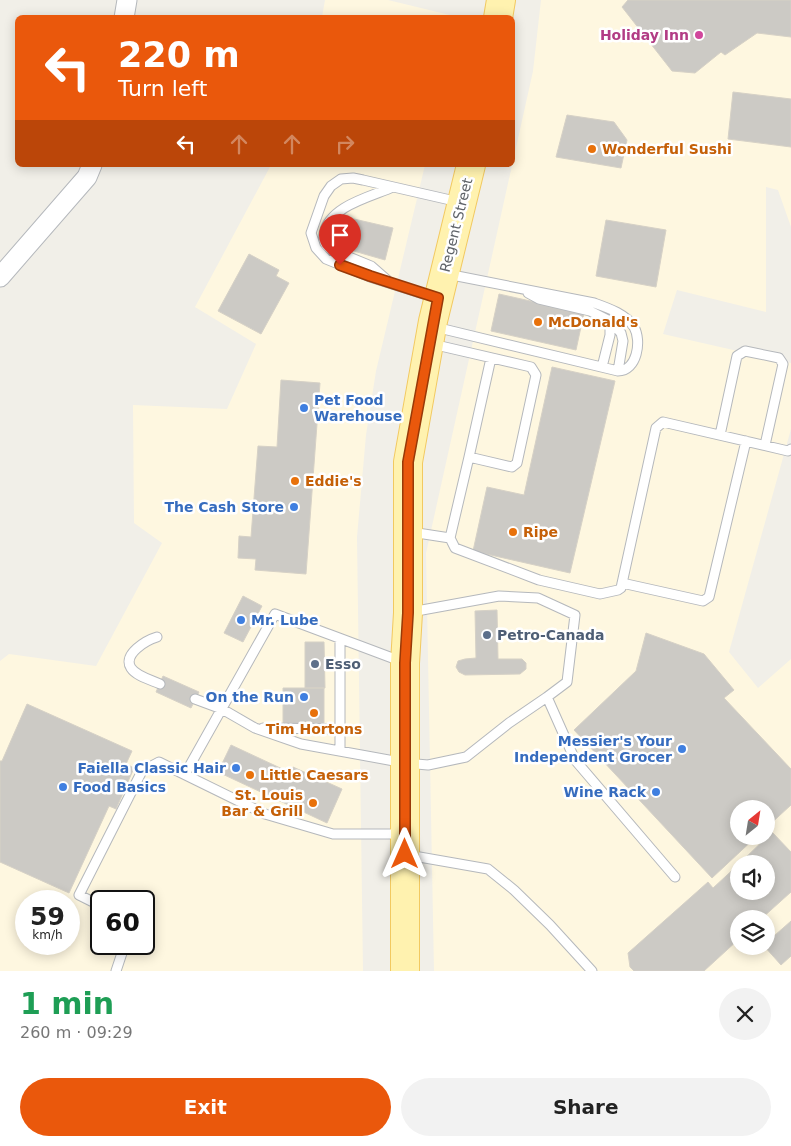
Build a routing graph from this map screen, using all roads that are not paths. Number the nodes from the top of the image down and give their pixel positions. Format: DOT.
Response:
graph roads {
  1 [pos="127,0"];
  2 [pos="501,0"];
  3 [pos="124,15"];
  4 [pos="498,15"];
  5 [pos="91,167"];
  6 [pos="471,167"];
  7 [pos="394,187"];
  8 [pos="462,202"];
  9 [pos="0,276"];
  10 [pos="390,283"];
  11 [pos="441,286"];
  12 [pos="520,289"];
  13 [pos="610,321"];
  14 [pos="430,335"];
  15 [pos="491,358"];
  16 [pos="602,367"];
  17 [pos="618,371"];
  18 [pos="720,435"];
  19 [pos="746,441"];
  20 [pos="765,445"];
  21 [pos="791,448"];
  22 [pos="469,457"];
  23 [pos="408,532"];
  24 [pos="450,538"];
  25 [pos="622,583"];
  26 [pos="408,613"];
  27 [pos="157,637"];
  28 [pos="340,639"];
  29 [pos="405,663"];
  30 [pos="160,684"];
  31 [pos="547,697"];
  32 [pos="195,698"];
  33 [pos="222,709"];
  34 [pos="255,728"];
  35 [pos="340,729"];
  36 [pos="340,751"];
  37 [pos="405,763"];
  38 [pos="185,774"];
  39 [pos="405,844"];
  40 [pos="675,877"];
  41 [pos="90,900"];
  42 [pos="121,955"];
  43 [pos="116,971"];
  44 [pos="405,971"];
  45 [pos="592,971"];
  1 -- 3 [label="street"];
  2 -- 4 [label="main road"];
  5 -- 9 [label="street"];
  6 -- 8 [label="main road, Regent Street"];
  7 -- 8 [label="lane"];
  7 -- 10 [label="lane"];
  7 -- 10 [label="lane"];
  8 -- 11 [label="main road, Regent Street"];
  10 -- 11 [label="lane"];
  11 -- 12 [label="lane"];
  11 -- 14 [label="main road, Regent Street"];
  12 -- 13 [label="lane"];
  12 -- 17 [label="lane"];
  13 -- 16 [label="lane"];
  13 -- 17 [label="lane"];
  14 -- 15 [label="lane"];
  14 -- 16 [label="lane"];
  14 -- 23 [label="main road, Regent Street"];
  15 -- 22 [label="lane"];
  15 -- 22 [label="lane"];
  16 -- 17 [label="lane"];
  18 -- 19 [label="lane"];
  18 -- 20 [label="lane"];
  18 -- 25 [label="lane"];
  19 -- 20 [label="lane"];
  19 -- 25 [label="lane"];
  20 -- 21 [label="lane"];
  22 -- 24 [label="lane"];
  23 -- 24 [label="lane"];
  23 -- 26 [label="main road, Regent Street"];
  24 -- 25 [label="lane"];
  26 -- 29 [label="main road, Regent Street"];
  26 -- 31 [label="lane"];
  27 -- 30 [label="lane"];
  28 -- 29 [label="lane"];
  28 -- 33 [label="lane"];
  28 -- 35 [label="lane"];
  29 -- 37 [label="main road, Regent Street"];
  31 -- 37 [label="lane"];
  31 -- 40 [label="lane"];
  32 -- 33 [label="lane"];
  33 -- 34 [label="lane"];
  33 -- 38 [label="lane"];
  34 -- 35 [label="lane"];
  34 -- 36 [label="lane"];
  35 -- 36 [label="lane"];
  36 -- 37 [label="lane"];
  37 -- 39 [label="main road, Regent Street"];
  38 -- 39 [label="lane"];
  38 -- 41 [label="lane"];
  39 -- 44 [label="main road, Regent Street"];
  39 -- 45 [label="lane"];
  42 -- 43 [label="lane"];
}
